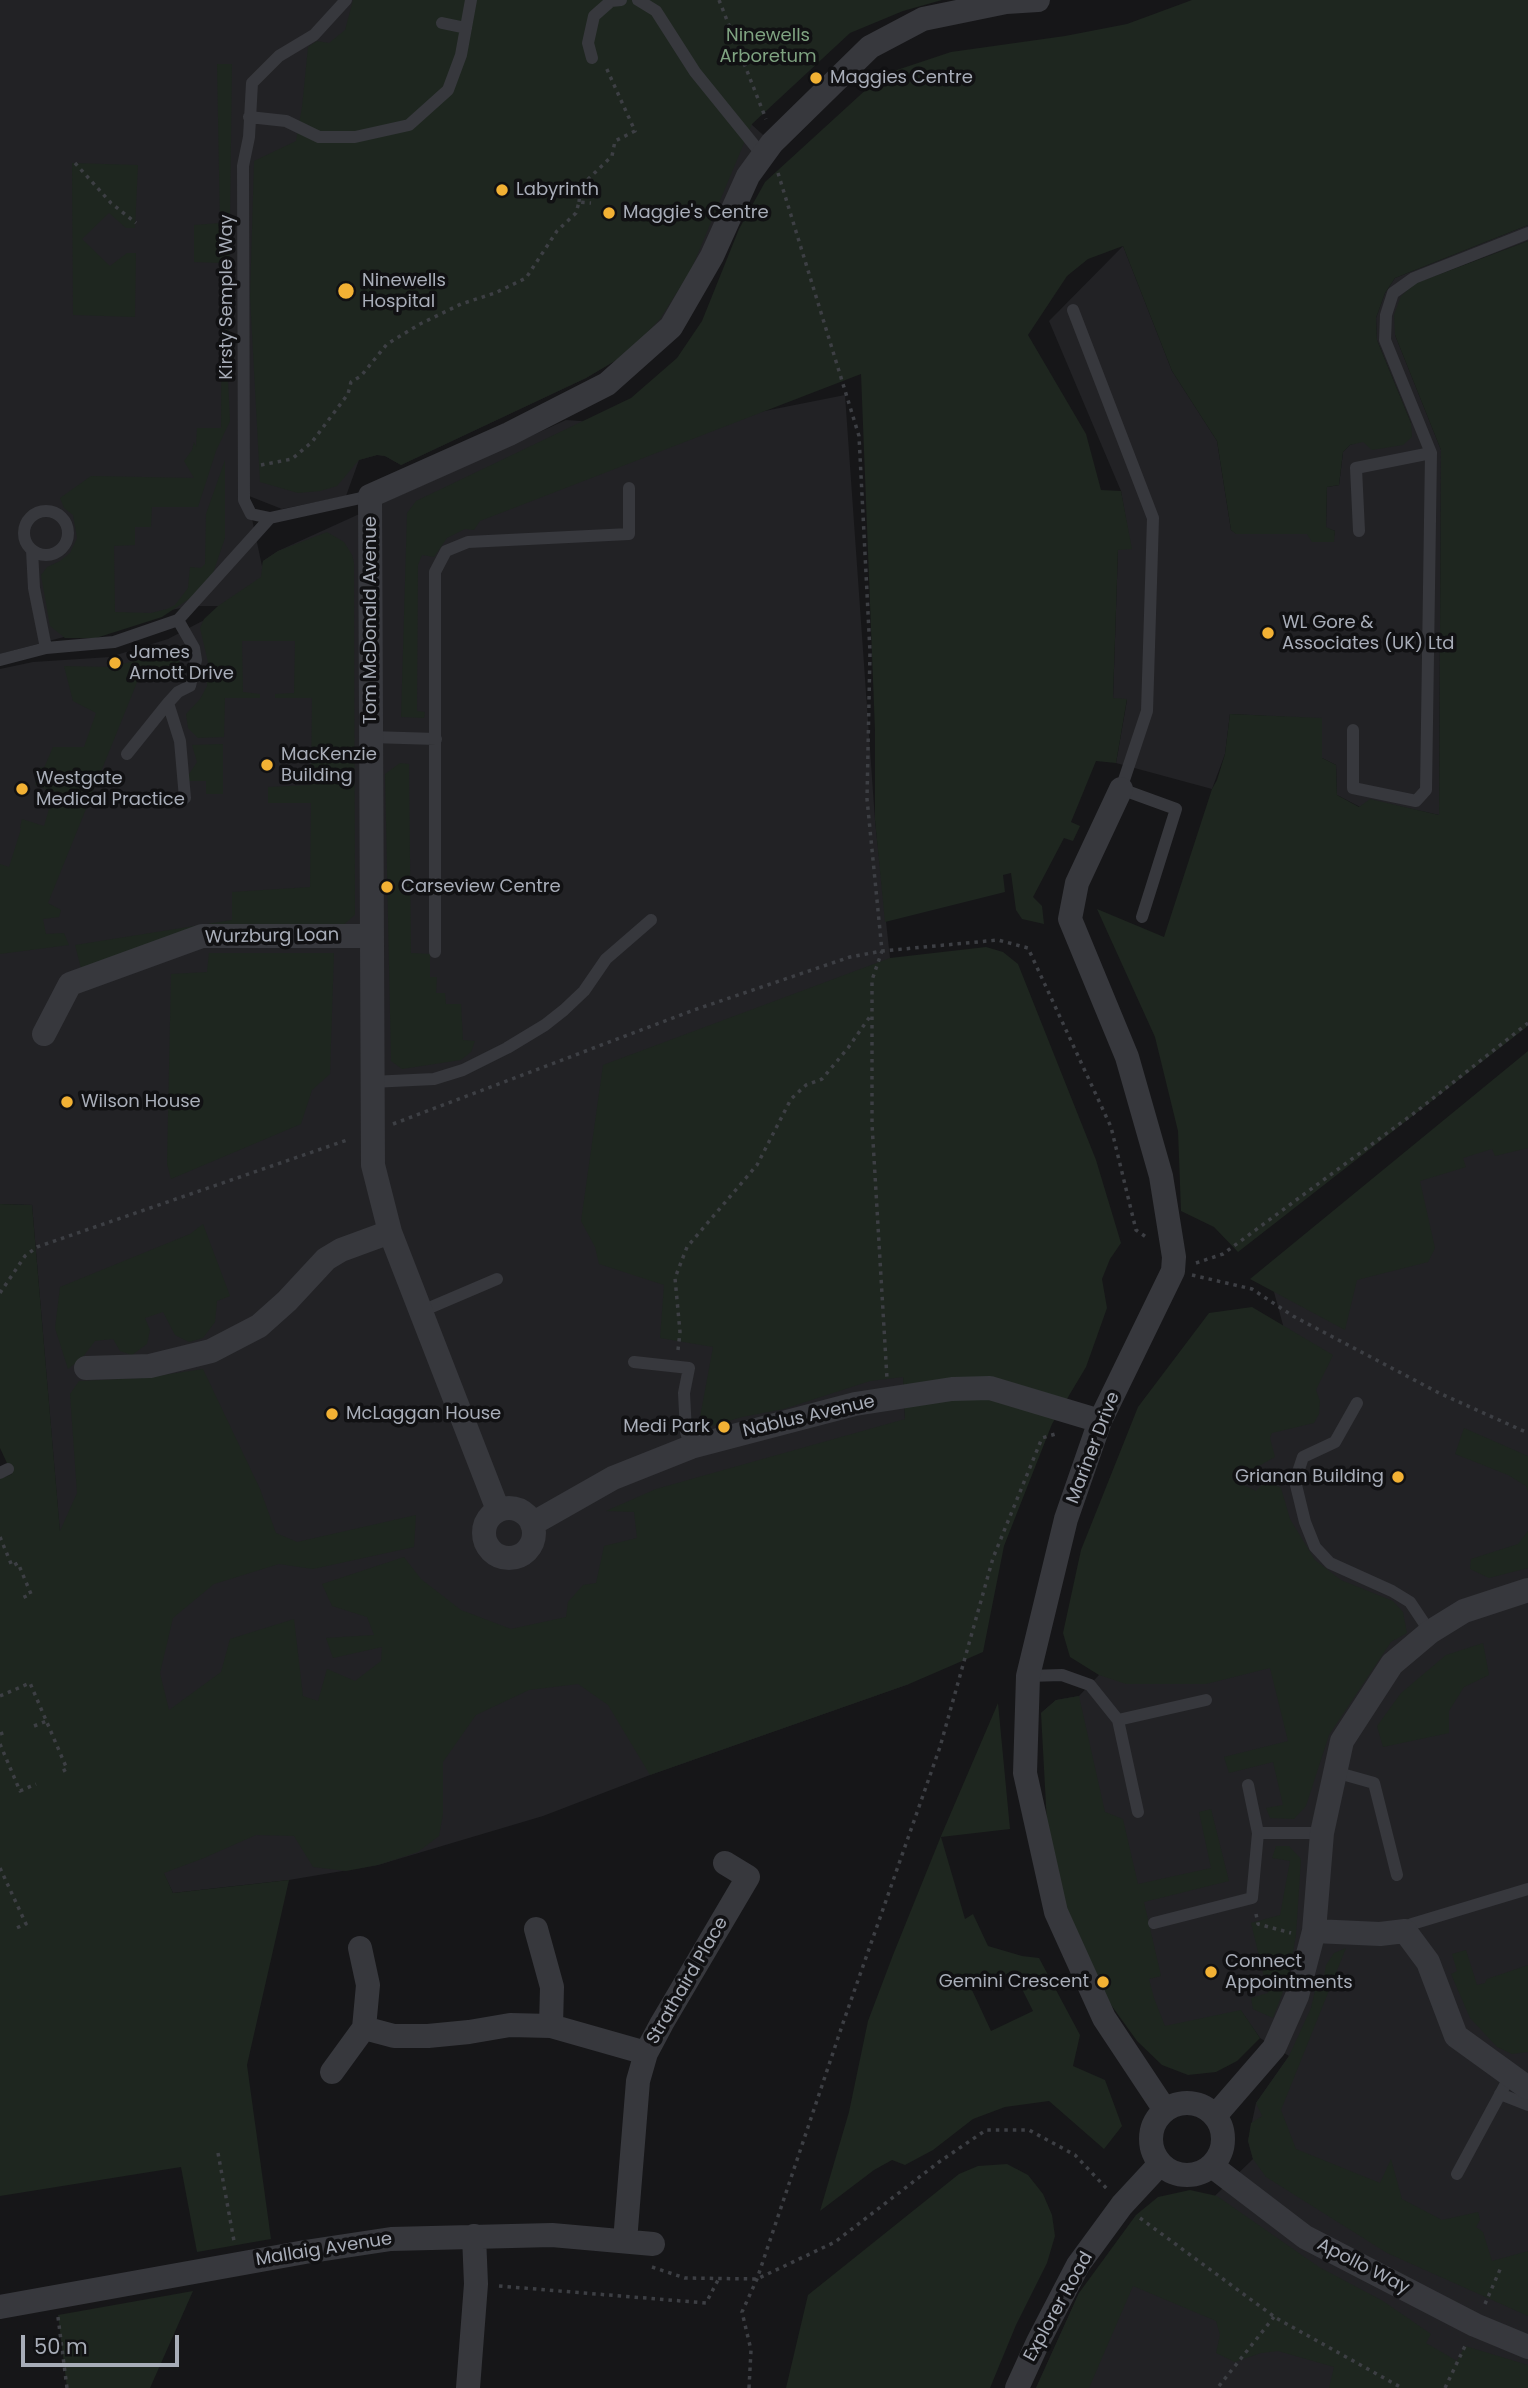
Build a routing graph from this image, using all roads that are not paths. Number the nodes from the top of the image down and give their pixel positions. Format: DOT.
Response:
graph roads {
  1 [pos="346,0"];
  2 [pos="471,0"];
  3 [pos="621,0"];
  4 [pos="638,0"];
  5 [pos="1038,0"];
  6 [pos="442,23"];
  7 [pos="466,28"];
  8 [pos="598,60"];
  9 [pos="249,117"];
  10 [pos="769,148"];
  11 [pos="1528,233"];
  12 [pos="1073,310"];
  13 [pos="1431,453"];
  14 [pos="629,488"];
  15 [pos="370,496"];
  16 [pos="270,518"];
  17 [pos="1359,531"];
  18 [pos="32,550"];
  19 [pos="178,620"];
  20 [pos="46,648"];
  21 [pos="0,660"];
  22 [pos="168,704"];
  23 [pos="1353,730"];
  24 [pos="371,737"];
  25 [pos="436,739"];
  26 [pos="127,754"];
  27 [pos="1121,789"];
  28 [pos="184,798"];
  29 [pos="1142,917"];
  30 [pos="651,920"];
  31 [pos="371,936"];
  32 [pos="435,952"];
  33 [pos="44,1034"];
  34 [pos="371,1082"];
  35 [pos="390,1232"];
  36 [pos="497,1279"];
  37 [pos="422,1311"];
  38 [pos="634,1362"];
  39 [pos="86,1368"];
  40 [pos="1357,1403"];
  41 [pos="1100,1421"];
  42 [pos="691,1447"];
  43 [pos="498,1510"];
  44 [pos="532,1524"];
  45 [pos="1528,1590"];
  46 [pos="1430,1632"];
  47 [pos="1028,1676"];
  48 [pos="1206,1700"];
  49 [pos="1118,1720"];
  50 [pos="1335,1772"];
  51 [pos="1248,1785"];
  52 [pos="1139,1812"];
  53 [pos="1258,1833"];
  54 [pos="1322,1833"];
  55 [pos="725,1863"];
  56 [pos="1397,1875"];
  57 [pos="1528,1889"];
  58 [pos="1154,1923"];
  59 [pos="536,1929"];
  60 [pos="1314,1931"];
  61 [pos="1405,1931"];
  62 [pos="360,1948"];
  63 [pos="551,2026"];
  64 [pos="364,2028"];
  65 [pos="646,2053"];
  66 [pos="332,2071"];
  67 [pos="1513,2086"];
  68 [pos="1528,2105"];
  69 [pos="1164,2110"];
  70 [pos="1215,2116"];
  71 [pos="1160,2164"];
  72 [pos="1212,2166"];
  73 [pos="1457,2175"];
  74 [pos="474,2236"];
  75 [pos="625,2241"];
  76 [pos="653,2244"];
  77 [pos="0,2307"];
  78 [pos="1528,2347"];
  79 [pos="468,2388"];
  80 [pos="1017,2388"];
  1 -- 9 [label="lane, Kirsty Semple Way"];
  2 -- 7 [label="lane"];
  3 -- 8 [label="lane"];
  4 -- 10 [label="lane"];
  5 -- 10 [label="street, Tom McDonald Avenue"];
  6 -- 7 [label="lane"];
  7 -- 9 [label="lane"];
  9 -- 16 [label="lane, Kirsty Semple Way"];
  10 -- 15 [label="street, Tom McDonald Avenue"];
  11 -- 13 [label="lane"];
  12 -- 27 [label="lane"];
  13 -- 17 [label="lane"];
  13 -- 23 [label="lane"];
  14 -- 25 [label="lane"];
  15 -- 16 [label="lane"];
  15 -- 24 [label="street, Tom McDonald Avenue"];
  16 -- 19 [label="lane"];
  18 -- 20 [label="lane"];
  19 -- 20 [label="lane"];
  19 -- 22 [label="lane"];
  20 -- 21 [label="lane"];
  22 -- 26 [label="lane"];
  22 -- 28 [label="lane"];
  24 -- 25 [label="lane"];
  24 -- 31 [label="street, Tom McDonald Avenue"];
  25 -- 32 [label="lane"];
  27 -- 29 [label="lane"];
  27 -- 41 [label="street, Mariner Drive"];
  30 -- 34 [label="lane"];
  31 -- 33 [label="street, Wurzburg Loan"];
  31 -- 34 [label="street, Tom McDonald Avenue"];
  34 -- 35 [label="street, Tom McDonald Avenue"];
  35 -- 37 [label="street, Tom McDonald Avenue"];
  35 -- 39 [label="street"];
  36 -- 37 [label="lane"];
  37 -- 43 [label="street, Tom McDonald Avenue"];
  38 -- 42 [label="lane"];
  40 -- 46 [label="lane"];
  41 -- 42 [label="street, Nablus Avenue"];
  41 -- 47 [label="street, Mariner Drive"];
  42 -- 44 [label="street, Nablus Avenue"];
  43 -- 44 [label="street"];
  43 -- 44 [label="street"];
  45 -- 46 [label="street"];
  46 -- 50 [label="street"];
  47 -- 49 [label="lane"];
  47 -- 69 [label="street, Mariner Drive"];
  48 -- 49 [label="lane"];
  49 -- 52 [label="lane"];
  50 -- 54 [label="street"];
  50 -- 56 [label="lane"];
  51 -- 53 [label="lane"];
  53 -- 54 [label="lane"];
  53 -- 58 [label="lane"];
  54 -- 60 [label="street"];
  55 -- 65 [label="street, Strathaird Place"];
  57 -- 61 [label="lane"];
  59 -- 63 [label="street"];
  60 -- 61 [label="street"];
  60 -- 70 [label="street"];
  61 -- 67 [label="street"];
  62 -- 64 [label="street"];
  63 -- 64 [label="street"];
  63 -- 65 [label="street"];
  64 -- 66 [label="street"];
  65 -- 75 [label="street, Strathaird Place"];
  67 -- 68 [label="lane"];
  67 -- 73 [label="lane"];
  69 -- 70 [label="street"];
  69 -- 71 [label="street"];
  70 -- 72 [label="street"];
  71 -- 72 [label="street"];
  71 -- 80 [label="street, Explorer Road"];
  72 -- 78 [label="street, Apollo Way"];
  74 -- 75 [label="street, Mallaig Avenue"];
  74 -- 77 [label="street, Mallaig Avenue"];
  74 -- 79 [label="street"];
  75 -- 76 [label="street, Mallaig Avenue"];
}
